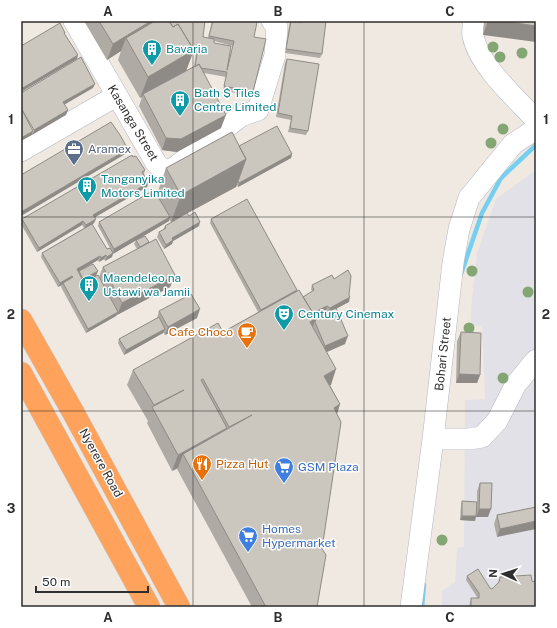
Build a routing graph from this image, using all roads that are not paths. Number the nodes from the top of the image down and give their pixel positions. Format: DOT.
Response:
graph roads {
  1 [pos="74,21"];
  2 [pos="272,21"];
  3 [pos="474,21"];
  4 [pos="116,96"];
  5 [pos="536,120"];
  6 [pos="536,129"];
  7 [pos="21,151"];
  8 [pos="21,320"];
  9 [pos="536,360"];
  10 [pos="21,373"];
  11 [pos="433,439"];
  12 [pos="150,607"];
  13 [pos="180,607"];
  14 [pos="411,607"];
  1 -- 4 [label="street, Kasanga Street"];
  2 -- 4 [label="street, Kasanga Street"];
  3 -- 5 [label="street"];
  4 -- 7 [label="street"];
  6 -- 11 [label="street, Bohari Street"];
  8 -- 13 [label="highway, Nyerere Road"];
  9 -- 11 [label="street"];
  10 -- 12 [label="highway"];
  11 -- 14 [label="street, Bohari Street"];
}
